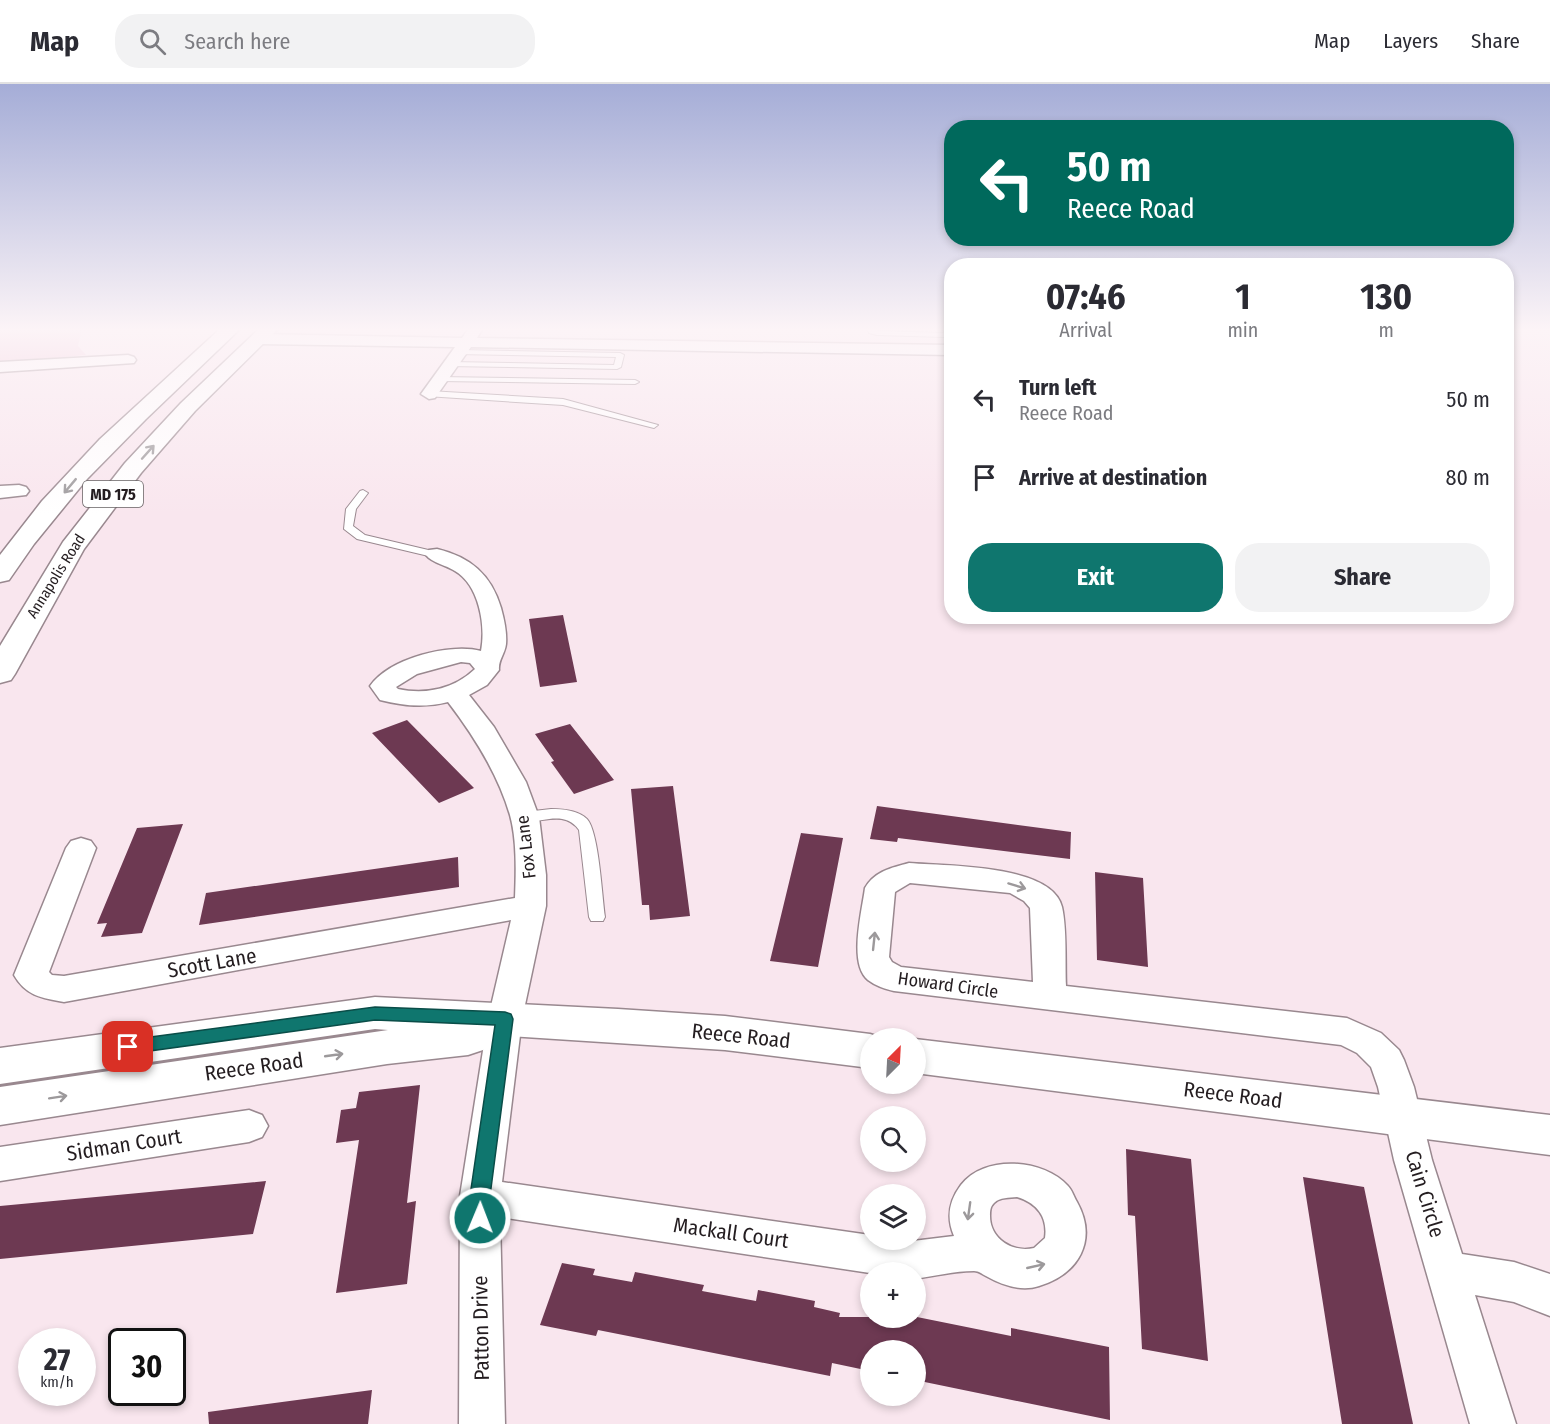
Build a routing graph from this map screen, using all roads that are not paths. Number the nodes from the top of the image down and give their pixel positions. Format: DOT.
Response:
graph roads {
  1 [pos="164,391"];
  2 [pos="206,391"];
  3 [pos="432,391"];
  4 [pos="429,394"];
  5 [pos="654,425"];
  6 [pos="363,493"];
  7 [pos="436,555"];
  8 [pos="0,574"];
  9 [pos="486,663"];
  10 [pos="0,674"];
  11 [pos="453,692"];
  12 [pos="525,817"];
  13 [pos="81,848"];
  14 [pos="530,906"];
  15 [pos="597,917"];
  16 [pos="1050,998"];
  17 [pos="505,1019"];
  18 [pos="860,1050"];
  19 [pos="926,1057"];
  20 [pos="0,1066"];
  21 [pos="0,1106"];
  22 [pos="1403,1116"];
  23 [pos="249,1126"];
  24 [pos="1550,1135"];
  25 [pos="0,1164"];
  26 [pos="480,1196"];
  27 [pos="982,1251"];
  28 [pos="1449,1272"];
  29 [pos="1550,1296"];
  30 [pos="482,1424"];
  31 [pos="1493,1424"];
  1 -- 8 [label="main road, MD 175, one-way"];
  10 -- 2 [label="main road, Annapolis Road / MD 175, one-way"];
  3 -- 4 [label="street"];
  4 -- 5 [label="lane"];
  6 -- 7 [label="lane"];
  7 -- 9 [label="street"];
  9 -- 11 [label="street"];
  9 -- 11 [label="street"];
  11 -- 12 [label="street, Fox Lane"];
  12 -- 14 [label="street, Fox Lane"];
  12 -- 15 [label="lane"];
  13 -- 14 [label="street, Scott Lane"];
  14 -- 17 [label="street, Fox Lane"];
  16 -- 16 [label="street, Howard Circle, one-way"];
  16 -- 22 [label="street, Howard Circle"];
  17 -- 18 [label="main road, Reece Road"];
  17 -- 20 [label="main road, Reece Road"];
  21 -- 17 [label="main road, Reece Road, one-way"];
  17 -- 26 [label="street, Patton Drive"];
  19 -- 22 [label="main road, Reece Road"];
  22 -- 24 [label="main road, Reece Road"];
  22 -- 28 [label="street, Cain Circle"];
  23 -- 25 [label="street, Sidman Court"];
  26 -- 27 [label="street, Mackall Court"];
  26 -- 30 [label="street, Patton Drive"];
  28 -- 29 [label="street"];
  28 -- 31 [label="street, Cain Circle"];
}
